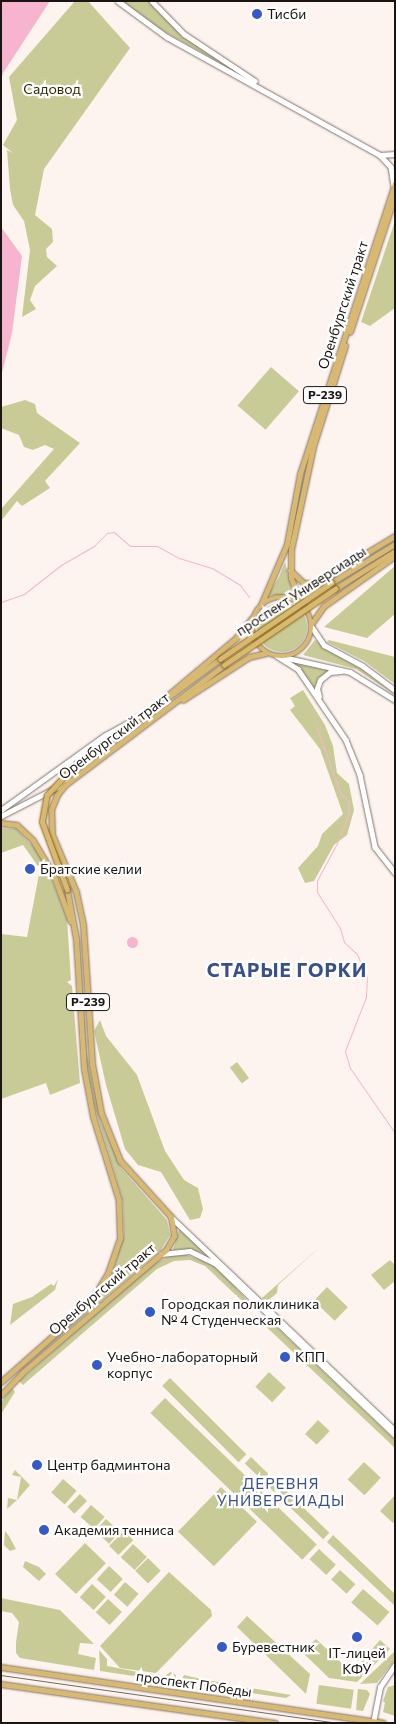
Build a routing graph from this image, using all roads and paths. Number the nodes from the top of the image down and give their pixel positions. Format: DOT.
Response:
graph roads {
  1 [pos="118,1"];
  2 [pos="152,1"];
  3 [pos="262,87"];
  4 [pos="395,154"];
  5 [pos="380,155"];
  6 [pos="394,185"];
  7 [pos="395,195"];
  8 [pos="395,536"];
  9 [pos="395,544"];
  10 [pos="395,551"];
  11 [pos="395,556"];
  12 [pos="290,569"];
  13 [pos="262,605"];
  14 [pos="305,608"];
  15 [pos="254,615"];
  16 [pos="312,626"];
  17 [pos="268,653"];
  18 [pos="277,656"];
  19 [pos="283,656"];
  20 [pos="220,659"];
  21 [pos="224,665"];
  22 [pos="350,672"];
  23 [pos="395,690"];
  24 [pos="394,699"];
  25 [pos="163,700"];
  26 [pos="326,709"];
  27 [pos="167,710"];
  28 [pos="146,713"];
  29 [pos="76,777"];
  30 [pos="1,810"];
  31 [pos="1,816"];
  32 [pos="1,822"];
  33 [pos="395,873"];
  34 [pos="76,939"];
  35 [pos="171,1217"];
  36 [pos="160,1255"];
  37 [pos="6,1376"];
  38 [pos="1,1382"];
  39 [pos="12,1382"];
  40 [pos="1,1395"];
  41 [pos="392,1429"];
  42 [pos="395,1435"];
  43 [pos="395,1665"];
  44 [pos="1,1667"];
  45 [pos="1,1684"];
  46 [pos="373,1722"];
  47 [pos="275,1723"];
  48 [pos="383,1723"];
  1 -- 3 [label="main road"];
  2 -- 3 [label="main road"];
  3 -- 5 [label="main road"];
  4 -- 5 [label="main road"];
  5 -- 6 [label="main road"];
  6 -- 13 [label="main road, Оренбургский тракт / Р-239"];
  7 -- 12 [label="main road, Оренбургский тракт / Р-239"];
  8 -- 12 [label="main road"];
  9 -- 20 [label="main road, проспект Универсиады, bridge"];
  10 -- 21 [label="main road, проспект Универсиады, bridge"];
  11 -- 16 [label="main road"];
  12 -- 14 [label="main road, Оренбургский тракт / Р-239"];
  13 -- 14 [label="main road"];
  13 -- 15 [label="main road, Р-239"];
  14 -- 16 [label="main road, Р-239"];
  15 -- 17 [label="main road"];
  15 -- 25 [label="main road, Р-239"];
  16 -- 19 [label="main road"];
  16 -- 23 [label="main road"];
  17 -- 18 [label="main road"];
  17 -- 27 [label="main road, Р-239"];
  18 -- 19 [label="main road"];
  18 -- 26 [label="main road"];
  19 -- 22 [label="main road"];
  20 -- 25 [label="main road, Оренбургский тракт"];
  21 -- 27 [label="main road, Оренбургский тракт"];
  22 -- 24 [label="main road"];
  22 -- 26 [label="main road"];
  25 -- 28 [label="main road, Оренбургский тракт"];
  26 -- 33 [label="main road"];
  27 -- 29 [label="main road, Оренбургский тракт / Р-239"];
  28 -- 30 [label="main road"];
  28 -- 34 [label="main road, Оренбургский тракт / Р-239, bridge"];
  29 -- 31 [label="main road"];
  29 -- 35 [label="main road, Оренбургский тракт / Р-239"];
  32 -- 34 [label="main road, Оренбургский тракт"];
  34 -- 37 [label="main road, Оренбургский тракт / Р-239"];
  35 -- 36 [label="main road, Оренбургский тракт"];
  35 -- 41 [label="main road"];
  36 -- 39 [label="main road, Оренбургский тракт"];
  36 -- 41 [label="main road"];
  37 -- 38 [label="main road, Оренбургский тракт / Р-239"];
  37 -- 39 [label="main road"];
  39 -- 40 [label="main road, Оренбургский тракт"];
  41 -- 42 [label="main road"];
  43 -- 46 [label="main road"];
  44 -- 46 [label="main road, проспект Победы"];
  45 -- 47 [label="main road, проспект Победы"];
  46 -- 48 [label="main road, проспект Победы"];
}
